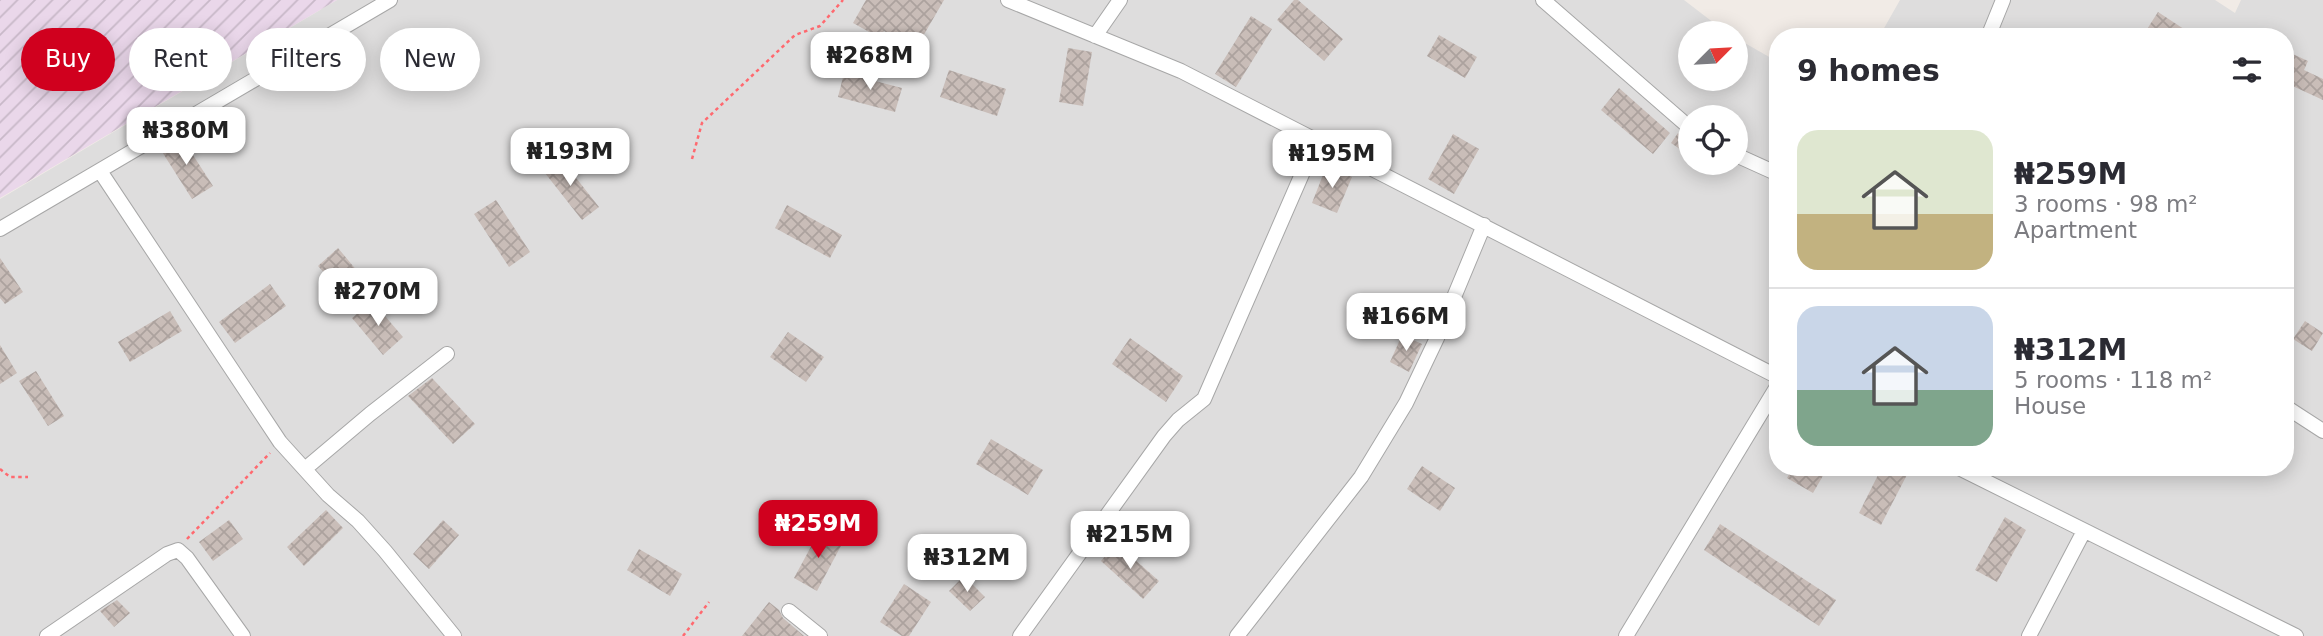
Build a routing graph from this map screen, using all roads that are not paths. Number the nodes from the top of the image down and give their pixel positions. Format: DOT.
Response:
graph roads {
  1 [pos="390,0"];
  2 [pos="1008,0"];
  3 [pos="1120,0"];
  4 [pos="1543,0"];
  5 [pos="2003,0"];
  6 [pos="1992,28"];
  7 [pos="1095,36"];
  8 [pos="1678,118"];
  9 [pos="1316,142"];
  10 [pos="1748,160"];
  11 [pos="1769,170"];
  12 [pos="100,171"];
  13 [pos="1485,225"];
  14 [pos="0,229"];
  15 [pos="447,354"];
  16 [pos="1769,372"];
  17 [pos="1769,400"];
  18 [pos="2294,412"];
  19 [pos="2323,431"];
  20 [pos="306,468"];
  21 [pos="1975,476"];
  22 [pos="2084,531"];
  23 [pos="789,611"];
  24 [pos="47,636"];
  25 [pos="243,636"];
  26 [pos="454,636"];
  27 [pos="820,636"];
  28 [pos="1020,636"];
  29 [pos="1237,636"];
  30 [pos="1626,636"];
  31 [pos="2029,636"];
  32 [pos="2296,636"];
  1 -- 12 [label="street"];
  2 -- 7 [label="street"];
  3 -- 7 [label="street"];
  4 -- 8 [label="street"];
  5 -- 6 [label="street"];
  7 -- 9 [label="street"];
  9 -- 13 [label="street"];
  9 -- 28 [label="street"];
  10 -- 11 [label="street"];
  12 -- 14 [label="street"];
  12 -- 20 [label="street"];
  13 -- 16 [label="street"];
  13 -- 29 [label="street"];
  15 -- 20 [label="street"];
  17 -- 30 [label="street"];
  18 -- 19 [label="street"];
  20 -- 26 [label="street"];
  21 -- 22 [label="street"];
  22 -- 31 [label="street"];
  22 -- 32 [label="street"];
  23 -- 27 [label="street"];
  24 -- 25 [label="street"];
}
